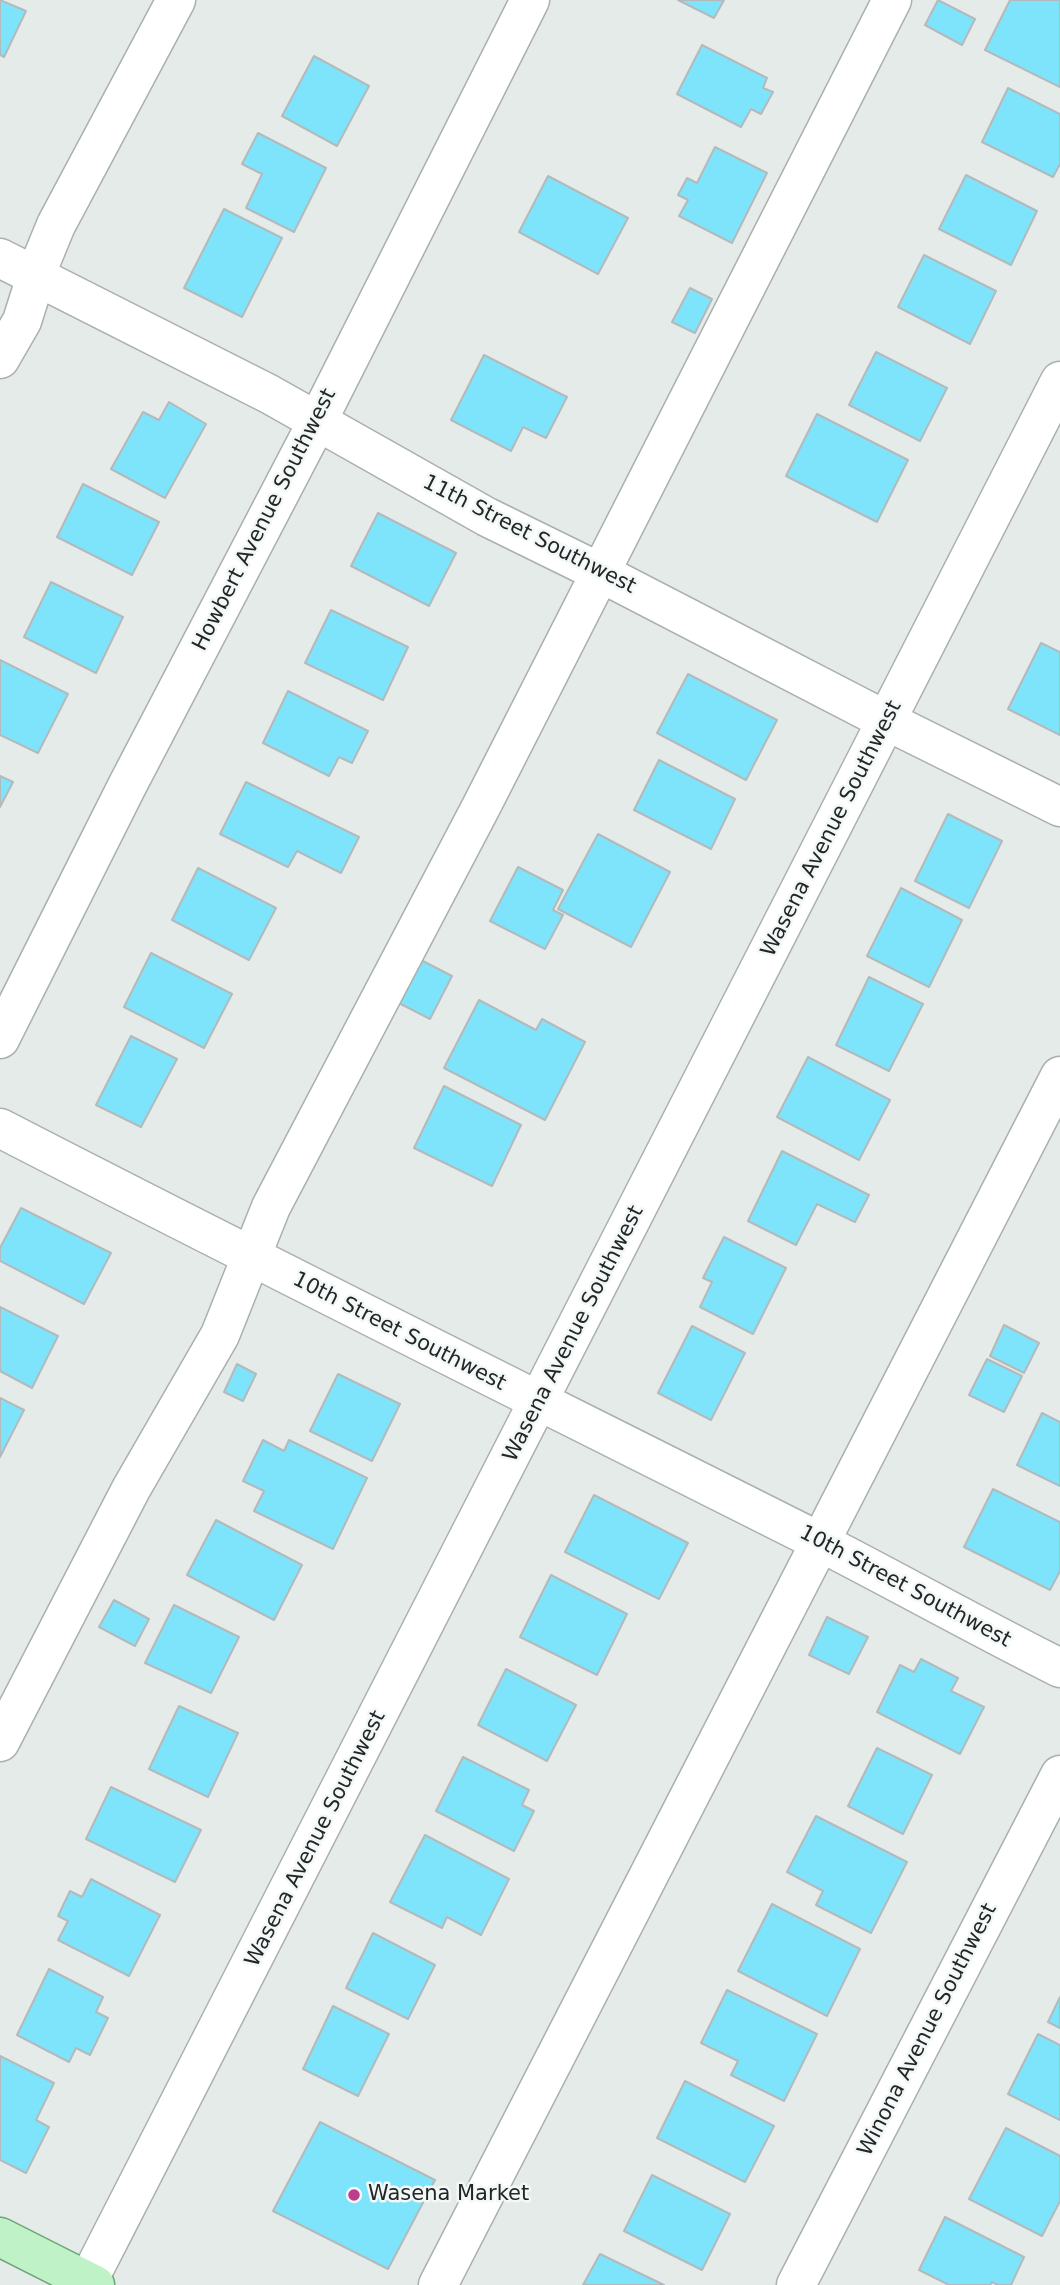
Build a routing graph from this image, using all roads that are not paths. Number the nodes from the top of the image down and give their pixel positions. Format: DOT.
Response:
graph roads {
  1 [pos="176,0"];
  2 [pos="530,0"];
  3 [pos="892,0"];
  4 [pos="0,258"];
  5 [pos="37,277"];
  6 [pos="0,359"];
  7 [pos="1060,381"];
  8 [pos="317,422"];
  9 [pos="599,572"];
  10 [pos="887,721"];
  11 [pos="1060,807"];
  12 [pos="0,1039"];
  13 [pos="1060,1076"];
  14 [pos="0,1128"];
  15 [pos="252,1258"];
  16 [pos="540,1402"];
  17 [pos="820,1542"];
  18 [pos="1060,1668"];
  19 [pos="0,1742"];
  20 [pos="1060,1775"];
  21 [pos="0,2237"];
  22 [pos="90,2284"];
  23 [pos="438,2285"];
  24 [pos="796,2285"];
  1 -- 5 [label="street"];
  2 -- 8 [label="street, Howbert Avenue Southwest"];
  3 -- 9 [label="street"];
  4 -- 5 [label="street, 11th Street Southwest"];
  5 -- 6 [label="street"];
  5 -- 8 [label="street, 11th Street Southwest"];
  7 -- 10 [label="street, Wasena Avenue Southwest"];
  8 -- 9 [label="street, 11th Street Southwest"];
  8 -- 12 [label="street, Howbert Avenue Southwest"];
  9 -- 10 [label="street, 11th Street Southwest"];
  9 -- 15 [label="street"];
  10 -- 11 [label="street, 11th Street Southwest"];
  10 -- 16 [label="street, Wasena Avenue Southwest"];
  13 -- 17 [label="street"];
  14 -- 15 [label="street, 10th Street Southwest"];
  15 -- 16 [label="street, 10th Street Southwest"];
  15 -- 19 [label="street"];
  16 -- 17 [label="street, 10th Street Southwest"];
  16 -- 22 [label="street, Wasena Avenue Southwest"];
  17 -- 18 [label="street, 10th Street Southwest"];
  17 -- 23 [label="street"];
  20 -- 24 [label="street, Winona Avenue Southwest"];
  21 -- 22 [label="main road"];
}
